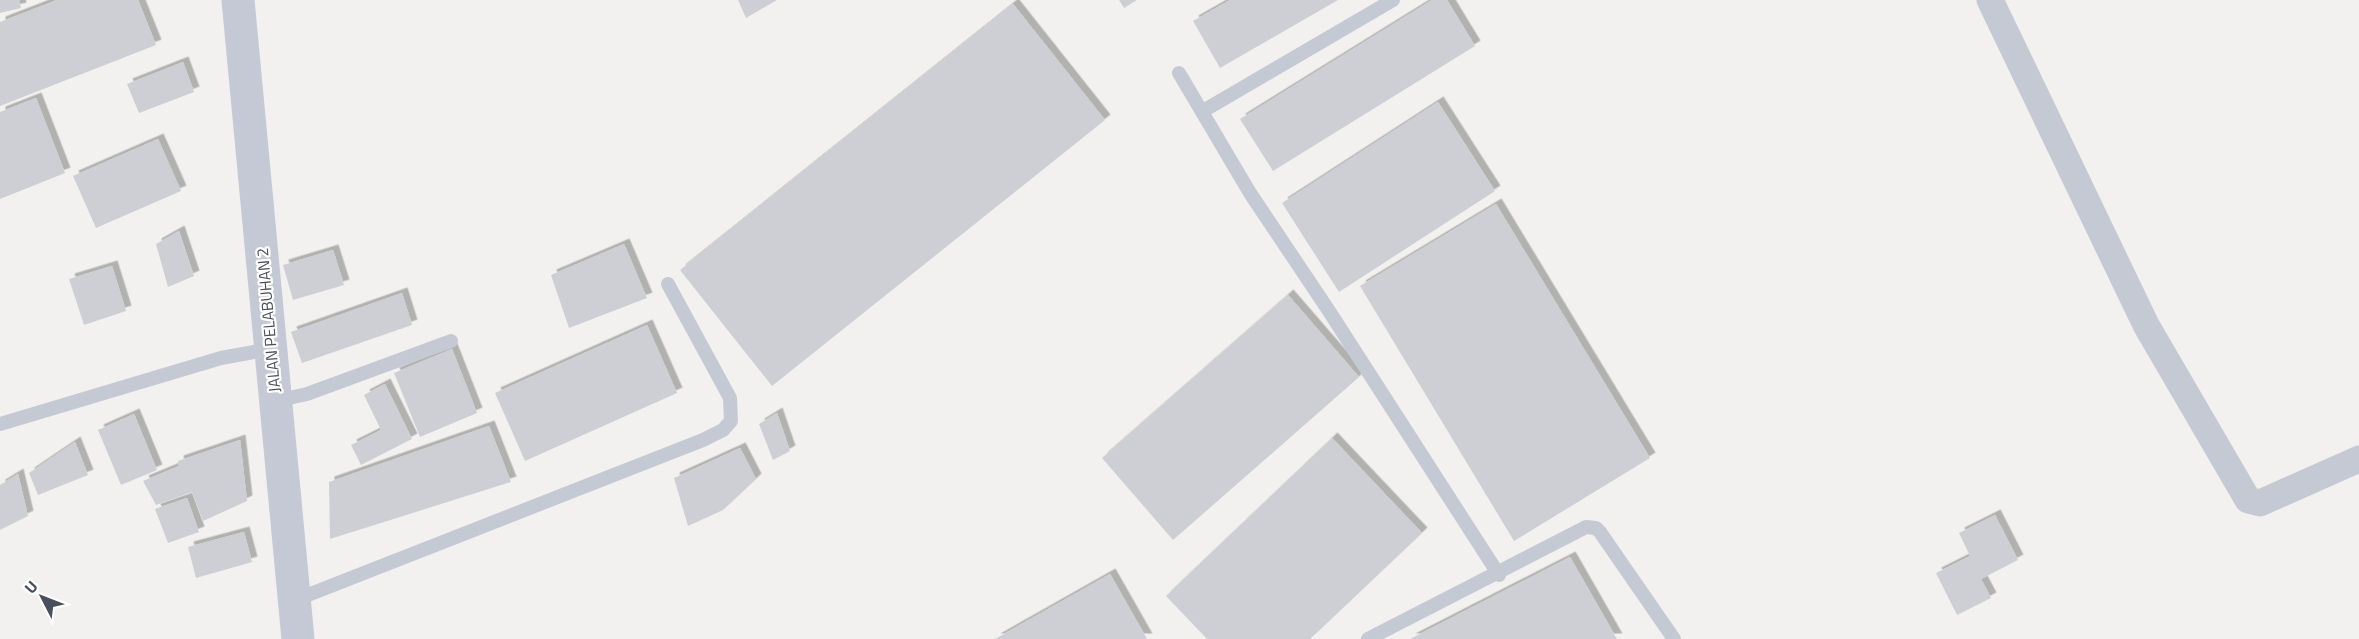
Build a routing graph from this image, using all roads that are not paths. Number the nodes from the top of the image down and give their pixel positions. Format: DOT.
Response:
graph roads {
  1 [pos="238,0"];
  2 [pos="1393,0"];
  3 [pos="1990,0"];
  4 [pos="1179,73"];
  5 [pos="1203,111"];
  6 [pos="668,284"];
  7 [pos="451,341"];
  8 [pos="270,349"];
  9 [pos="275,401"];
  10 [pos="0,424"];
  11 [pos="2359,459"];
  12 [pos="1499,575"];
  13 [pos="295,600"];
  14 [pos="298,639"];
  15 [pos="1368,639"];
  16 [pos="1674,639"];
  1 -- 8 [label="main road, JALAN PELABUHAN 2"];
  2 -- 5 [label="lane"];
  3 -- 11 [label="street"];
  4 -- 5 [label="lane"];
  5 -- 12 [label="lane"];
  6 -- 13 [label="lane"];
  7 -- 9 [label="lane"];
  8 -- 9 [label="main road, JALAN PELABUHAN 2"];
  8 -- 10 [label="lane"];
  9 -- 13 [label="main road, JALAN PELABUHAN 2"];
  12 -- 15 [label="lane"];
  12 -- 16 [label="lane"];
  13 -- 14 [label="main road, JALAN PELABUHAN 2"];
}
